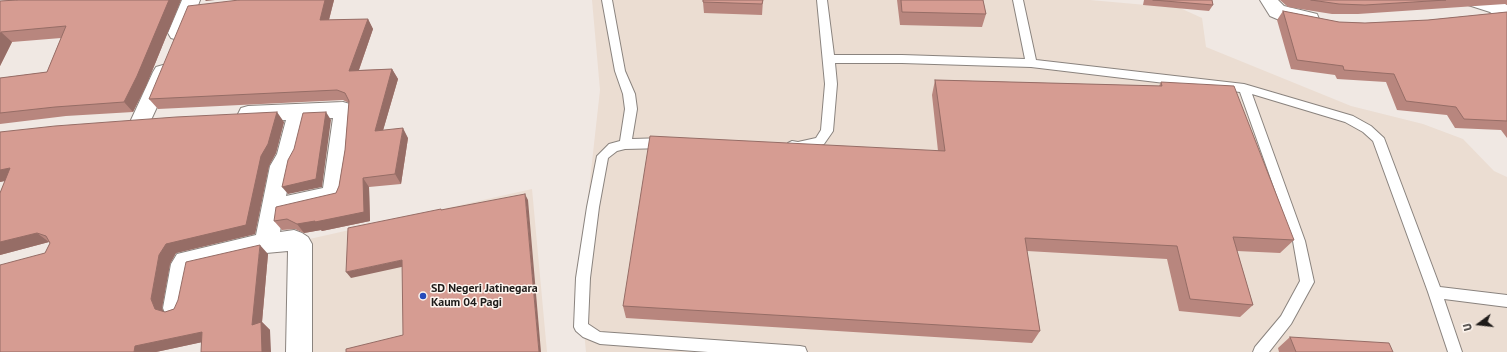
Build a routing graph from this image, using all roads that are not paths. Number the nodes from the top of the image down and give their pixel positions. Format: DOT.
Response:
graph roads {
  1 [pos="607,0"];
  2 [pos="822,0"];
  3 [pos="1018,0"];
  4 [pos="1269,0"];
  5 [pos="195,6"];
  6 [pos="1469,8"];
  7 [pos="1506,14"];
  8 [pos="1325,21"];
  9 [pos="829,59"];
  10 [pos="1031,63"];
  11 [pos="1244,88"];
  12 [pos="299,112"];
  13 [pos="232,115"];
  14 [pos="118,122"];
  15 [pos="678,143"];
  16 [pos="625,144"];
  17 [pos="782,146"];
  18 [pos="272,208"];
  19 [pos="277,242"];
  20 [pos="1435,292"];
  21 [pos="1507,301"];
  22 [pos="175,308"];
  23 [pos="299,352"];
  24 [pos="800,352"];
  25 [pos="1260,352"];
  26 [pos="1455,352"];
  1 -- 16 [label="lane"];
  2 -- 9 [label="lane"];
  3 -- 10 [label="lane"];
  4 -- 8 [label="street"];
  5 -- 14 [label="street"];
  6 -- 7 [label="street"];
  9 -- 10 [label="lane"];
  9 -- 17 [label="lane"];
  10 -- 11 [label="lane"];
  11 -- 20 [label="lane"];
  11 -- 25 [label="lane"];
  12 -- 13 [label="street"];
  12 -- 18 [label="street"];
  12 -- 18 [label="street"];
  15 -- 16 [label="lane"];
  16 -- 24 [label="lane"];
  18 -- 19 [label="street"];
  19 -- 22 [label="street"];
  19 -- 23 [label="street"];
  20 -- 21 [label="lane"];
  20 -- 26 [label="lane"];
}
